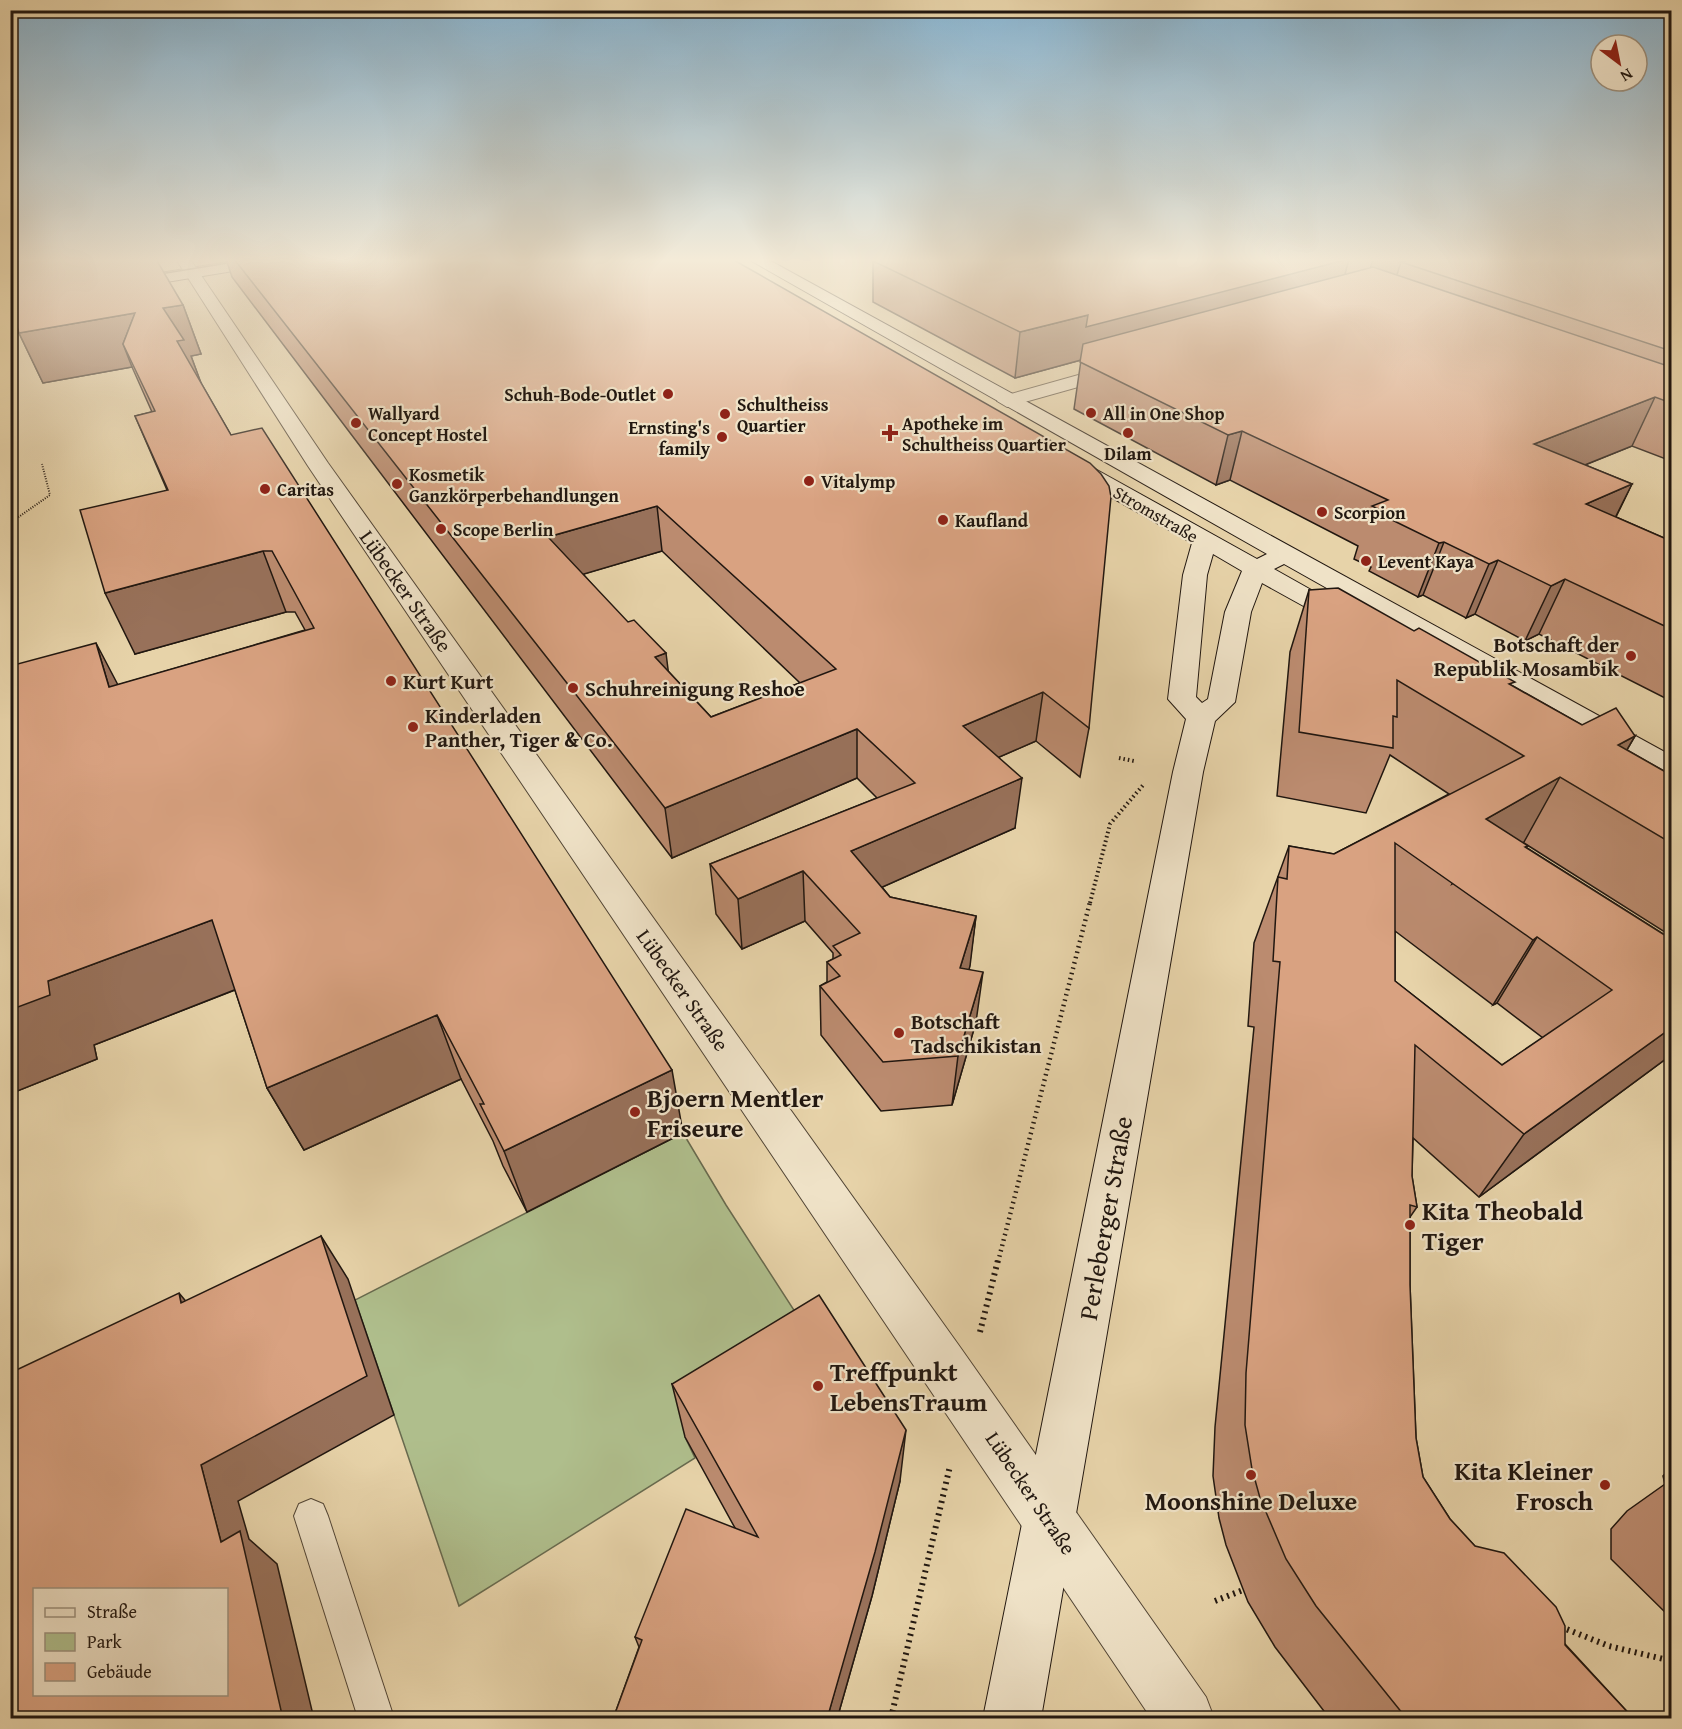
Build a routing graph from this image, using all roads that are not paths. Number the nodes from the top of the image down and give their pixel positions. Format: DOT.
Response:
graph roads {
  1 [pos="236,340"];
  2 [pos="898,340"];
  3 [pos="1133,365"];
  4 [pos="1007,401"];
  5 [pos="1050,453"];
  6 [pos="1238,529"];
  7 [pos="1204,542"];
  8 [pos="1284,554"];
  9 [pos="1255,570"];
  10 [pos="1361,629"];
  11 [pos="1201,717"];
  12 [pos="1671,769"];
  13 [pos="311,1516"];
  14 [pos="1050,1520"];
  15 [pos="376,1719"];
  16 [pos="1012,1719"];
  17 [pos="1185,1719"];
  1 -- 14 [label="main road, Lübecker Straße"];
  2 -- 4 [label="main road, Stromstraße"];
  3 -- 4 [label="main road"];
  4 -- 6 [label="main road, Stromstraße"];
  5 -- 7 [label="main road, Stromstraße"];
  6 -- 7 [label="main road"];
  6 -- 8 [label="main road, Stromstraße"];
  7 -- 9 [label="main road, Stromstraße"];
  7 -- 11 [label="main road"];
  8 -- 9 [label="main road"];
  8 -- 12 [label="main road, Stromstraße"];
  9 -- 10 [label="main road, Stromstraße"];
  9 -- 11 [label="main road"];
  11 -- 14 [label="main road, Perleberger Straße"];
  13 -- 15 [label="lane"];
  14 -- 16 [label="main road, Perleberger Straße"];
  14 -- 17 [label="main road, Lübecker Straße"];
}
